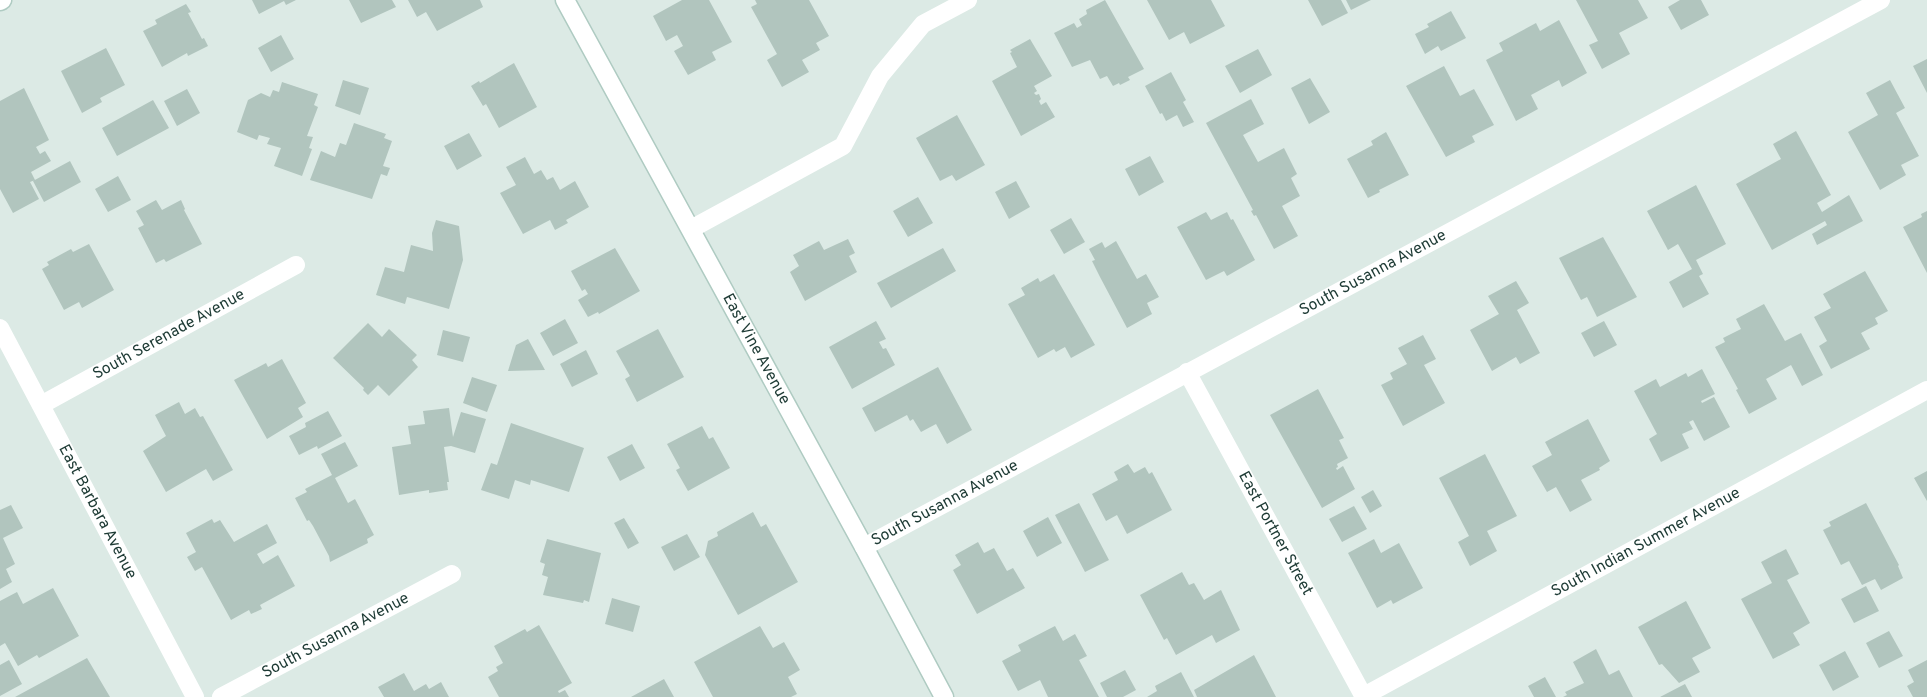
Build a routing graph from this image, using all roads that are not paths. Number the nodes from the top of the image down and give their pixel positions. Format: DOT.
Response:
graph roads {
  1 [pos="566,0"];
  2 [pos="968,0"];
  3 [pos="1881,0"];
  4 [pos="691,229"];
  5 [pos="296,265"];
  6 [pos="0,327"];
  7 [pos="1187,372"];
  8 [pos="1927,390"];
  9 [pos="41,405"];
  10 [pos="864,547"];
  11 [pos="452,574"];
  12 [pos="1364,696"];
  13 [pos="195,697"];
  14 [pos="220,697"];
  15 [pos="944,697"];
  1 -- 4 [label="street, East Vine Avenue"];
  2 -- 4 [label="street"];
  3 -- 7 [label="street, South Susanna Avenue"];
  4 -- 10 [label="street, East Vine Avenue"];
  5 -- 9 [label="street, South Serenade Avenue"];
  6 -- 9 [label="street, East Barbara Avenue"];
  7 -- 10 [label="street, South Susanna Avenue"];
  7 -- 12 [label="street, East Portner Street"];
  8 -- 12 [label="street, South Indian Summer Avenue"];
  9 -- 13 [label="street, East Barbara Avenue"];
  10 -- 15 [label="street, East Vine Avenue"];
  11 -- 14 [label="street, South Susanna Avenue"];
}
